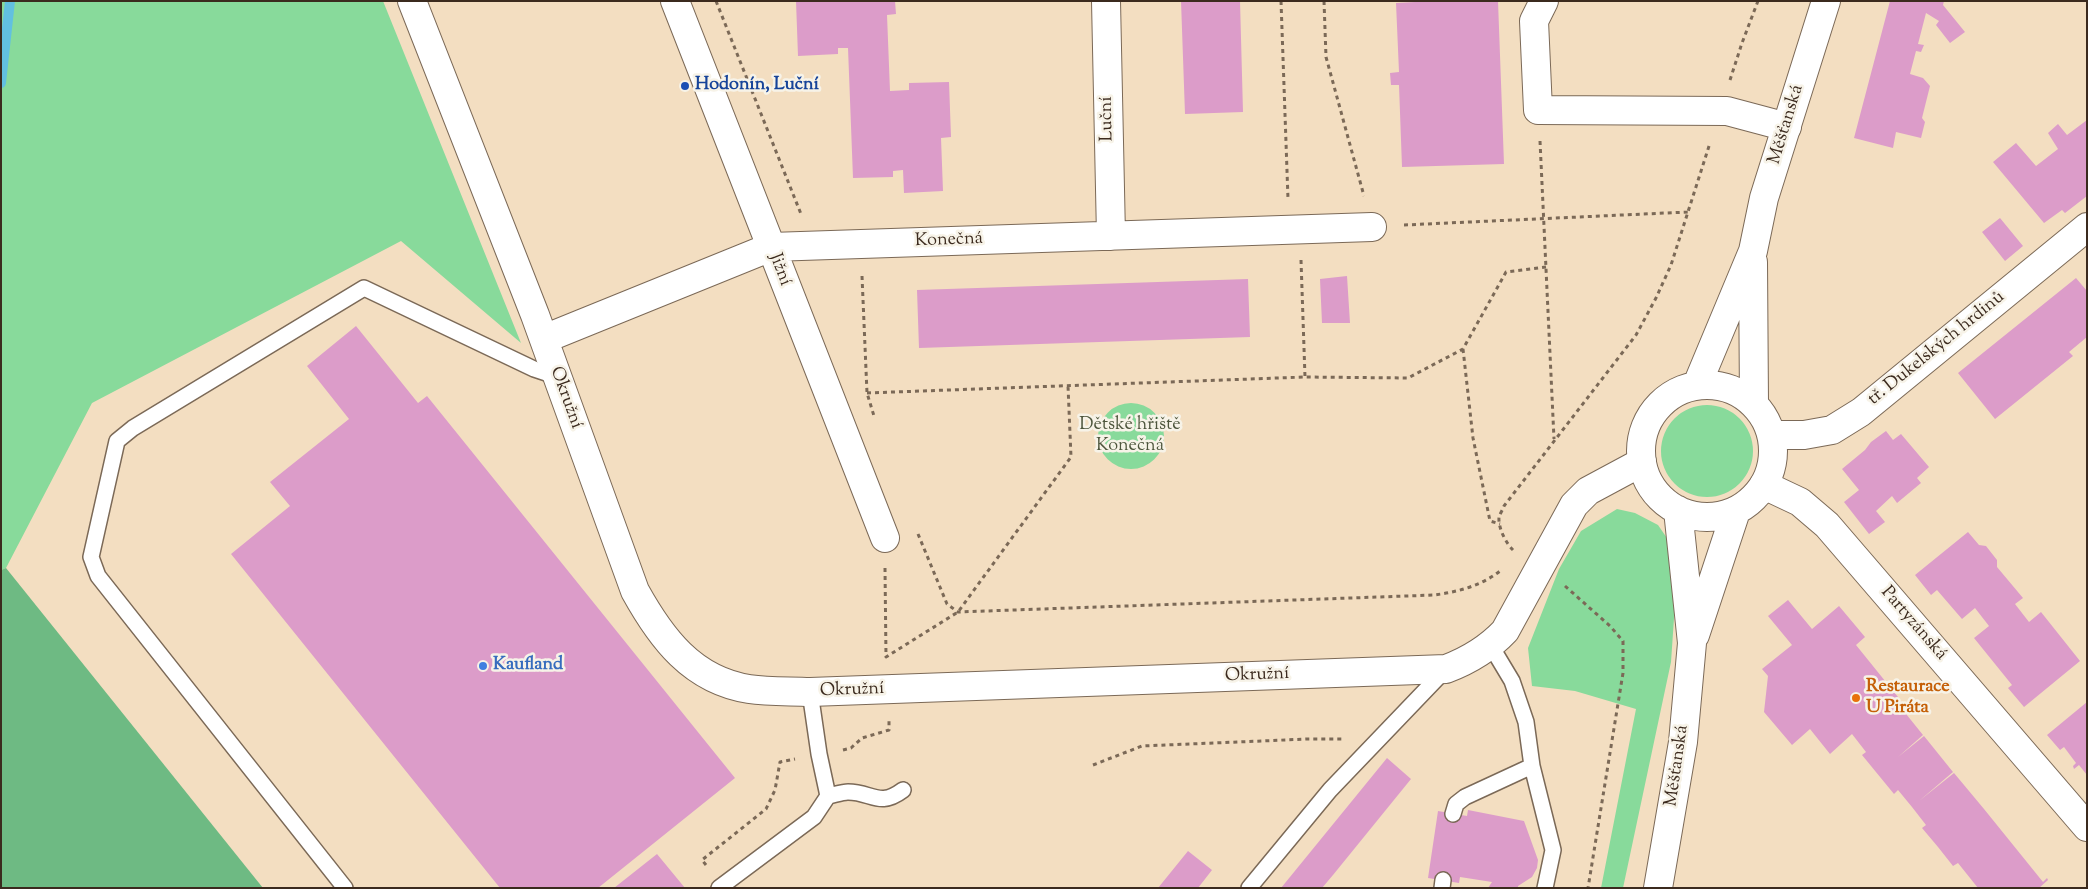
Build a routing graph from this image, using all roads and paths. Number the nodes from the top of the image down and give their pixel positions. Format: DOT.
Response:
graph roads {
  1 [pos="412,1"];
  2 [pos="674,1"];
  3 [pos="716,1"];
  4 [pos="1106,1"];
  5 [pos="1281,1"];
  6 [pos="1324,1"];
  7 [pos="1544,1"];
  8 [pos="1758,1"];
  9 [pos="1826,1"];
  10 [pos="1538,110"];
  11 [pos="1720,112"];
  12 [pos="1787,127"];
  13 [pos="1688,212"];
  14 [pos="802,217"];
  15 [pos="1544,218"];
  16 [pos="1372,226"];
  17 [pos="2087,227"];
  18 [pos="1295,230"];
  19 [pos="1110,236"];
  20 [pos="771,248"];
  21 [pos="1753,251"];
  22 [pos="861,267"];
  23 [pos="1546,267"];
  24 [pos="544,339"];
  25 [pos="1463,349"];
  26 [pos="558,377"];
  27 [pos="1305,377"];
  28 [pos="1697,385"];
  29 [pos="1068,386"];
  30 [pos="867,393"];
  31 [pos="1754,404"];
  32 [pos="876,423"];
  33 [pos="1772,435"];
  34 [pos="1554,440"];
  35 [pos="1642,462"];
  36 [pos="1764,485"];
  37 [pos="1678,510"];
  38 [pos="1736,511"];
  39 [pos="1500,524"];
  40 [pos="915,528"];
  41 [pos="884,538"];
  42 [pos="1517,552"];
  43 [pos="1542,564"];
  44 [pos="958,612"];
  45 [pos="1692,644"];
  46 [pos="1491,646"];
  47 [pos="1446,669"];
  48 [pos="810,692"];
  49 [pos="1375,743"];
  50 [pos="1093,765"];
  51 [pos="1532,766"];
  52 [pos="903,790"];
  53 [pos="828,796"];
  54 [pos="1452,814"];
  55 [pos="2087,827"];
  56 [pos="345,888"];
  57 [pos="719,888"];
  58 [pos="1249,888"];
  59 [pos="1545,888"];
  60 [pos="1588,888"];
  61 [pos="1658,888"];
  1 -- 24 [label="street, Okružní"];
  2 -- 20 [label="street, Jižní"];
  3 -- 14 [label="path"];
  4 -- 19 [label="street, Luční"];
  5 -- 18 [label="path"];
  6 -- 16 [label="path"];
  7 -- 10 [label="street"];
  8 -- 11 [label="path"];
  9 -- 12 [label="street, Měšťanská"];
  10 -- 11 [label="street"];
  10 -- 15 [label="path"];
  11 -- 12 [label="street"];
  11 -- 13 [label="path"];
  12 -- 21 [label="street, Měšťanská"];
  13 -- 15 [label="path"];
  13 -- 34 [label="path"];
  15 -- 16 [label="path"];
  15 -- 23 [label="path"];
  16 -- 18 [label="street, Konečná"];
  17 -- 33 [label="street, tř. Dukelských hrdinů"];
  18 -- 19 [label="street, Konečná"];
  18 -- 27 [label="path"];
  19 -- 20 [label="street, Konečná"];
  20 -- 24 [label="street, Konečná"];
  20 -- 41 [label="street, Jižní"];
  21 -- 28 [label="street, Měšťanská"];
  21 -- 31 [label="street, Měšťanská"];
  22 -- 30 [label="path"];
  23 -- 25 [label="path"];
  23 -- 34 [label="path"];
  24 -- 26 [label="street, Okružní"];
  25 -- 27 [label="path"];
  25 -- 39 [label="path"];
  26 -- 48 [label="street, Okružní"];
  26 -- 56 [label="lane"];
  27 -- 29 [label="path"];
  28 -- 31 [label="street"];
  28 -- 35 [label="street"];
  29 -- 30 [label="path"];
  29 -- 44 [label="path"];
  30 -- 32 [label="path"];
  31 -- 33 [label="street"];
  33 -- 36 [label="street"];
  34 -- 39 [label="path"];
  35 -- 37 [label="street"];
  35 -- 43 [label="street, Okružní"];
  36 -- 38 [label="street"];
  36 -- 55 [label="street, Partyzánská"];
  37 -- 38 [label="street"];
  37 -- 45 [label="street, Měšťanská"];
  38 -- 45 [label="street, Měšťanská"];
  39 -- 42 [label="path"];
  40 -- 44 [label="path"];
  41 -- 44 [label="path"];
  42 -- 43 [label="path"];
  42 -- 44 [label="path"];
  43 -- 46 [label="street, Okružní"];
  43 -- 60 [label="path"];
  45 -- 61 [label="street, Měšťanská"];
  46 -- 47 [label="street, Okružní"];
  46 -- 51 [label="lane"];
  47 -- 48 [label="street, Okružní"];
  47 -- 49 [label="lane"];
  48 -- 53 [label="lane"];
  49 -- 50 [label="path"];
  49 -- 58 [label="lane"];
  51 -- 54 [label="lane"];
  51 -- 59 [label="lane"];
  52 -- 53 [label="lane"];
  53 -- 57 [label="lane"];
}
